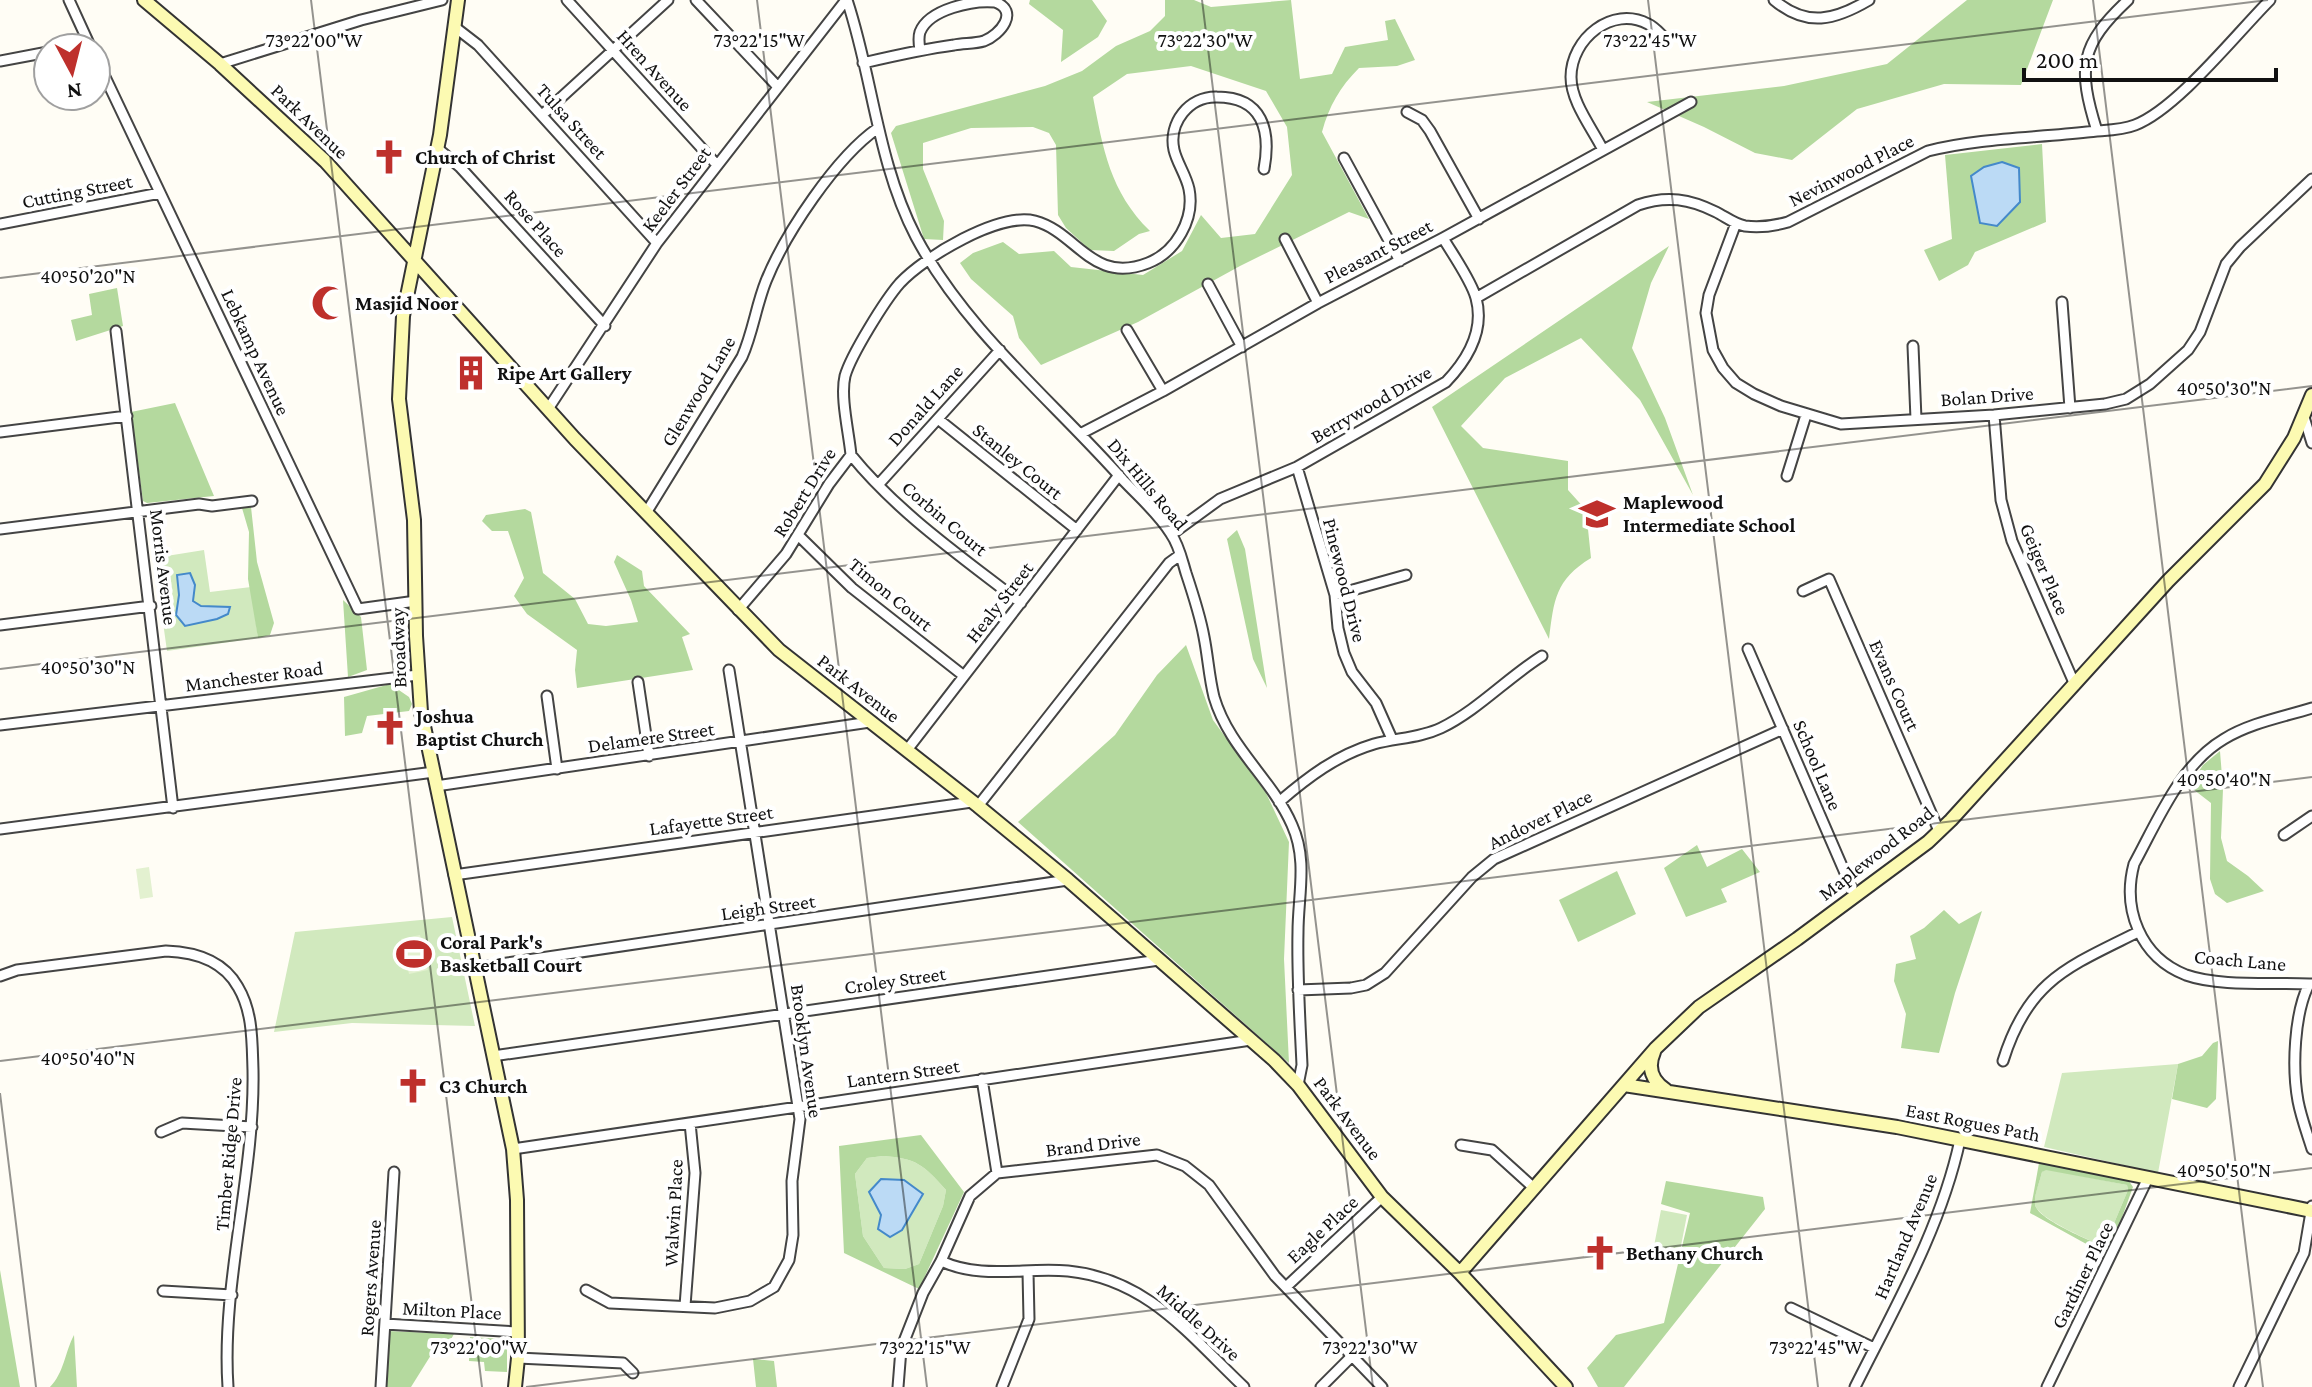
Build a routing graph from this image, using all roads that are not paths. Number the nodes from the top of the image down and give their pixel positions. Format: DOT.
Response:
graph roads {
  1 [pos="69,0"];
  2 [pos="442,0"];
  3 [pos="458,0"];
  4 [pos="567,0"];
  5 [pos="668,0"];
  6 [pos="696,0"];
  7 [pos="846,0"];
  8 [pos="1774,0"];
  9 [pos="1869,0"];
  10 [pos="2128,0"];
  11 [pos="2270,0"];
  12 [pos="151,2"];
  13 [pos="456,28"];
  14 [pos="84,32"];
  15 [pos="1667,40"];
  16 [pos="920,50"];
  17 [pos="613,51"];
  18 [pos="32,55"];
  19 [pos="0,61"];
  20 [pos="863,63"];
  21 [pos="220,64"];
  22 [pos="778,87"];
  23 [pos="112,92"];
  24 [pos="1691,102"];
  25 [pos="1407,112"];
  26 [pos="542,115"];
  27 [pos="878,128"];
  28 [pos="2097,131"];
  29 [pos="437,148"];
  30 [pos="1603,150"];
  31 [pos="1344,158"];
  32 [pos="717,165"];
  33 [pos="1264,169"];
  34 [pos="2312,179"];
  35 [pos="160,193"];
  36 [pos="1479,219"];
  37 [pos="1736,223"];
  38 [pos="0,224"];
  39 [pos="1443,238"];
  40 [pos="1285,239"];
  41 [pos="657,243"];
  42 [pos="414,258"];
  43 [pos="929,260"];
  44 [pos="1400,261"];
  45 [pos="1208,284"];
  46 [pos="1476,298"];
  47 [pos="2062,302"];
  48 [pos="1318,303"];
  49 [pos="605,326"];
  50 [pos="1127,330"];
  51 [pos="116,331"];
  52 [pos="1913,346"];
  53 [pos="1242,347"];
  54 [pos="1000,350"];
  55 [pos="1163,391"];
  56 [pos="2312,395"];
  57 [pos="2070,408"];
  58 [pos="548,409"];
  59 [pos="1806,415"];
  60 [pos="1994,415"];
  61 [pos="127,416"];
  62 [pos="2304,417"];
  63 [pos="938,419"];
  64 [pos="1916,419"];
  65 [pos="0,432"];
  66 [pos="1082,433"];
  67 [pos="2312,443"];
  68 [pos="851,455"];
  69 [pos="1297,467"];
  70 [pos="1119,475"];
  71 [pos="1787,476"];
  72 [pos="878,485"];
  73 [pos="252,501"];
  74 [pos="138,512"];
  75 [pos="646,513"];
  76 [pos="0,529"];
  77 [pos="1077,530"];
  78 [pos="1172,534"];
  79 [pos="799,536"];
  80 [pos="1180,555"];
  81 [pos="1406,575"];
  82 [pos="1803,591"];
  83 [pos="1335,595"];
  84 [pos="416,601"];
  85 [pos="1021,603"];
  86 [pos="151,606"];
  87 [pos="738,610"];
  88 [pos="0,625"];
  89 [pos="1748,649"];
  90 [pos="1542,656"];
  91 [pos="729,670"];
  92 [pos="418,675"];
  93 [pos="964,676"];
  94 [pos="638,682"];
  95 [pos="2075,685"];
  96 [pos="547,696"];
  97 [pos="162,705"];
  98 [pos="2312,708"];
  99 [pos="870,722"];
  100 [pos="0,725"];
  101 [pos="1783,729"];
  102 [pos="1392,739"];
  103 [pos="740,743"];
  104 [pos="907,750"];
  105 [pos="649,756"];
  106 [pos="557,769"];
  107 [pos="434,772"];
  108 [pos="436,786"];
  109 [pos="1279,802"];
  110 [pos="975,804"];
  111 [pos="173,808"];
  112 [pos="2312,816"];
  113 [pos="0,829"];
  114 [pos="1939,831"];
  115 [pos="754,833"];
  116 [pos="2284,835"];
  117 [pos="454,875"];
  118 [pos="1068,880"];
  119 [pos="1855,896"];
  120 [pos="770,925"];
  121 [pos="2138,932"];
  122 [pos="1159,960"];
  123 [pos="473,968"];
  124 [pos="0,976"];
  125 [pos="2310,984"];
  126 [pos="1298,990"];
  127 [pos="785,1014"];
  128 [pos="1251,1040"];
  129 [pos="1656,1048"];
  130 [pos="493,1056"];
  131 [pos="2003,1061"];
  132 [pos="982,1079"];
  133 [pos="1298,1085"];
  134 [pos="1624,1085"];
  135 [pos="1669,1092"];
  136 [pos="798,1107"];
  137 [pos="690,1123"];
  138 [pos="252,1127"];
  139 [pos="161,1132"];
  140 [pos="1960,1140"];
  141 [pos="1461,1145"];
  142 [pos="513,1149"];
  143 [pos="2312,1149"];
  144 [pos="394,1172"];
  145 [pos="997,1173"];
  146 [pos="2148,1178"];
  147 [pos="1534,1188"];
  148 [pos="1382,1197"];
  149 [pos="2312,1209"];
  150 [pos="941,1261"];
  151 [pos="1028,1272"];
  152 [pos="1460,1273"];
  153 [pos="1286,1287"];
  154 [pos="586,1290"];
  155 [pos="163,1291"];
  156 [pos="232,1295"];
  157 [pos="685,1306"];
  158 [pos="1791,1308"];
  159 [pos="385,1324"];
  160 [pos="517,1332"];
  161 [pos="1874,1348"];
  162 [pos="1352,1356"];
  163 [pos="518,1358"];
  164 [pos="633,1373"];
  165 [pos="228,1387"];
  166 [pos="381,1387"];
  167 [pos="515,1387"];
  168 [pos="898,1387"];
  169 [pos="1002,1387"];
  170 [pos="1244,1387"];
  171 [pos="1321,1387"];
  172 [pos="1382,1387"];
  173 [pos="1566,1387"];
  174 [pos="1855,1387"];
  175 [pos="2047,1387"];
  176 [pos="2239,1387"];
  1 -- 14 [label="street"];
  2 -- 21 [label="street"];
  3 -- 13 [label="main road, Broadway"];
  4 -- 17 [label="street, Hren Avenue"];
  5 -- 17 [label="street"];
  6 -- 22 [label="street"];
  7 -- 20 [label="street, Dix Hills Road"];
  7 -- 22 [label="street, Keeler Street"];
  8 -- 9 [label="street"];
  10 -- 28 [label="street"];
  11 -- 28 [label="street, Nevinwood Place"];
  12 -- 21 [label="main road, Park Avenue"];
  13 -- 26 [label="street, Tulsa Street"];
  13 -- 29 [label="main road, Broadway"];
  15 -- 30 [label="street"];
  16 -- 16 [label="street"];
  16 -- 20 [label="street"];
  17 -- 26 [label="street"];
  17 -- 32 [label="street, Hren Avenue"];
  18 -- 19 [label="street"];
  20 -- 27 [label="street, Dix Hills Road"];
  21 -- 42 [label="main road, Park Avenue"];
  22 -- 32 [label="street, Keeler Street"];
  23 -- 35 [label="street, Lebkamp Avenue"];
  24 -- 30 [label="street, Pleasant Street"];
  25 -- 36 [label="street"];
  26 -- 41 [label="street, Tulsa Street"];
  27 -- 43 [label="street, Dix Hills Road"];
  27 -- 75 [label="street, Glenwood Lane"];
  28 -- 37 [label="street, Nevinwood Place"];
  29 -- 42 [label="main road, Broadway"];
  29 -- 49 [label="street, Rose Place"];
  30 -- 36 [label="street, Pleasant Street"];
  31 -- 44 [label="street"];
  32 -- 41 [label="street, Keeler Street"];
  33 -- 43 [label="street, Robert Drive"];
  34 -- 57 [label="street, Bolan Drive"];
  35 -- 38 [label="street, Cutting Street"];
  35 -- 84 [label="street, Lebkamp Avenue"];
  36 -- 39 [label="street, Pleasant Street"];
  37 -- 46 [label="street, Nevinwood Place"];
  37 -- 59 [label="street, Bolan Drive"];
  39 -- 44 [label="street, Pleasant Street"];
  39 -- 46 [label="street"];
  40 -- 48 [label="street"];
  41 -- 49 [label="street, Keeler Street"];
  42 -- 58 [label="main road, Park Avenue"];
  42 -- 84 [label="main road, Broadway"];
  43 -- 54 [label="street, Dix Hills Road"];
  43 -- 68 [label="street, Robert Drive"];
  44 -- 48 [label="street, Pleasant Street"];
  45 -- 53 [label="street"];
  46 -- 69 [label="street, Berrywood Drive"];
  47 -- 57 [label="street"];
  48 -- 53 [label="street, Pleasant Street"];
  49 -- 58 [label="street, Keeler Street"];
  50 -- 55 [label="street"];
  51 -- 61 [label="street, Morris Avenue"];
  52 -- 64 [label="street"];
  53 -- 55 [label="street, Pleasant Street"];
  54 -- 63 [label="street, Donald Lane"];
  54 -- 66 [label="street, Dix Hills Road"];
  55 -- 66 [label="street, Pleasant Street"];
  56 -- 62 [label="main road, Maplewood Road"];
  57 -- 60 [label="street, Bolan Drive"];
  58 -- 75 [label="main road, Park Avenue"];
  59 -- 64 [label="street, Bolan Drive"];
  59 -- 71 [label="street"];
  60 -- 64 [label="street, Bolan Drive"];
  60 -- 95 [label="street, Geiger Place"];
  61 -- 65 [label="street"];
  61 -- 74 [label="street, Morris Avenue"];
  62 -- 67 [label="street"];
  62 -- 95 [label="main road, Maplewood Road"];
  63 -- 72 [label="street, Donald Lane"];
  63 -- 77 [label="street, Stanley Court"];
  66 -- 70 [label="street, Dix Hills Road"];
  68 -- 72 [label="street, Corbin Court"];
  68 -- 79 [label="street, Robert Drive"];
  69 -- 78 [label="street, Berrywood Drive"];
  69 -- 83 [label="street, Pinewood Drive"];
  70 -- 77 [label="street, Healy Street"];
  70 -- 78 [label="street, Dix Hills Road"];
  72 -- 85 [label="street, Corbin Court"];
  73 -- 74 [label="street"];
  74 -- 76 [label="street"];
  74 -- 86 [label="street, Morris Avenue"];
  75 -- 87 [label="main road, Park Avenue"];
  77 -- 85 [label="street, Healy Street"];
  78 -- 80 [label="street, Dix Hills Road"];
  79 -- 87 [label="street, Robert Drive"];
  79 -- 93 [label="street, Timon Court"];
  80 -- 109 [label="street, Dix Hills Road"];
  80 -- 110 [label="street"];
  81 -- 83 [label="street"];
  82 -- 114 [label="street, Evans Court"];
  83 -- 102 [label="street, Pinewood Drive"];
  84 -- 92 [label="main road, Broadway"];
  85 -- 93 [label="street, Healy Street"];
  86 -- 88 [label="street"];
  86 -- 97 [label="street, Morris Avenue"];
  87 -- 99 [label="main road, Park Avenue"];
  89 -- 101 [label="street, School Lane"];
  90 -- 102 [label="street"];
  91 -- 103 [label="street, Brooklyn Avenue"];
  92 -- 97 [label="street, Manchester Road"];
  92 -- 107 [label="main road, Broadway"];
  93 -- 104 [label="street, Healy Street"];
  94 -- 105 [label="street"];
  95 -- 114 [label="main road, Maplewood Road"];
  96 -- 106 [label="street"];
  97 -- 100 [label="street, Manchester Road"];
  97 -- 111 [label="street, Morris Avenue"];
  98 -- 121 [label="street"];
  99 -- 103 [label="street, Delamere Street"];
  99 -- 104 [label="main road, Park Avenue"];
  101 -- 119 [label="street, School Lane"];
  101 -- 126 [label="street, Andover Place"];
  102 -- 109 [label="street"];
  103 -- 105 [label="street, Delamere Street"];
  103 -- 115 [label="street, Brooklyn Avenue"];
  104 -- 110 [label="main road, Park Avenue"];
  105 -- 106 [label="street, Delamere Street"];
  106 -- 108 [label="street, Delamere Street"];
  107 -- 108 [label="main road, Broadway"];
  107 -- 111 [label="street"];
  108 -- 117 [label="main road, Broadway"];
  109 -- 126 [label="street, Dix Hills Road"];
  110 -- 115 [label="street, Lafayette Street"];
  110 -- 118 [label="main road, Park Avenue"];
  111 -- 113 [label="street"];
  112 -- 116 [label="street"];
  114 -- 119 [label="main road, Maplewood Road"];
  115 -- 117 [label="street, Lafayette Street"];
  115 -- 120 [label="street, Brooklyn Avenue"];
  117 -- 123 [label="main road, Broadway"];
  118 -- 120 [label="street, Leigh Street"];
  118 -- 122 [label="main road, Park Avenue"];
  119 -- 129 [label="main road, Maplewood Road"];
  120 -- 123 [label="street, Leigh Street"];
  120 -- 127 [label="street, Brooklyn Avenue"];
  121 -- 125 [label="street, Coach Lane"];
  121 -- 131 [label="street"];
  122 -- 127 [label="street, Croley Street"];
  122 -- 128 [label="main road, Park Avenue"];
  123 -- 130 [label="main road, Broadway"];
  124 -- 138 [label="street, Timber Ridge Drive"];
  125 -- 143 [label="street"];
  126 -- 133 [label="street, Dix Hills Road"];
  127 -- 130 [label="street, Croley Street"];
  127 -- 136 [label="street, Brooklyn Avenue"];
  128 -- 132 [label="street, Lantern Street"];
  128 -- 133 [label="main road, Park Avenue"];
  129 -- 134 [label="main road, Maplewood Road"];
  129 -- 135 [label="main road"];
  130 -- 142 [label="main road, Broadway"];
  132 -- 136 [label="street, Lantern Street"];
  132 -- 145 [label="street"];
  133 -- 148 [label="main road, Park Avenue"];
  134 -- 135 [label="main road, East Rogues Path"];
  134 -- 147 [label="main road, Maplewood Road"];
  135 -- 140 [label="main road, East Rogues Path"];
  136 -- 137 [label="street, Lantern Street"];
  136 -- 157 [label="street, Brooklyn Avenue"];
  137 -- 142 [label="street, Lantern Street"];
  137 -- 157 [label="street, Walwin Place"];
  138 -- 139 [label="street"];
  138 -- 156 [label="street, Timber Ridge Drive"];
  140 -- 146 [label="main road, East Rogues Path"];
  140 -- 161 [label="street, Hartland Avenue"];
  141 -- 147 [label="street"];
  142 -- 160 [label="main road, Broadway"];
  144 -- 159 [label="street, Rogers Avenue"];
  145 -- 150 [label="street"];
  145 -- 153 [label="street, Brand Drive"];
  146 -- 149 [label="main road, East Rogues Path"];
  146 -- 175 [label="street, Gardiner Place"];
  147 -- 152 [label="main road, Maplewood Road"];
  148 -- 152 [label="main road, Park Avenue"];
  148 -- 153 [label="street, Eagle Place"];
  149 -- 176 [label="street"];
  150 -- 151 [label="street, Middle Drive"];
  150 -- 168 [label="street"];
  151 -- 169 [label="street"];
  151 -- 170 [label="street, Middle Drive"];
  152 -- 173 [label="main road, Park Avenue"];
  153 -- 162 [label="street, Brand Drive"];
  154 -- 157 [label="street, Brooklyn Avenue"];
  155 -- 156 [label="street"];
  156 -- 165 [label="street, Timber Ridge Drive"];
  158 -- 161 [label="street"];
  159 -- 160 [label="street, Milton Place"];
  159 -- 166 [label="street, Rogers Avenue"];
  160 -- 163 [label="main road, Broadway"];
  161 -- 174 [label="street, Hartland Avenue"];
  162 -- 171 [label="street"];
  162 -- 172 [label="street, Brand Drive"];
  163 -- 164 [label="street"];
  163 -- 167 [label="main road, Broadway"];
}
